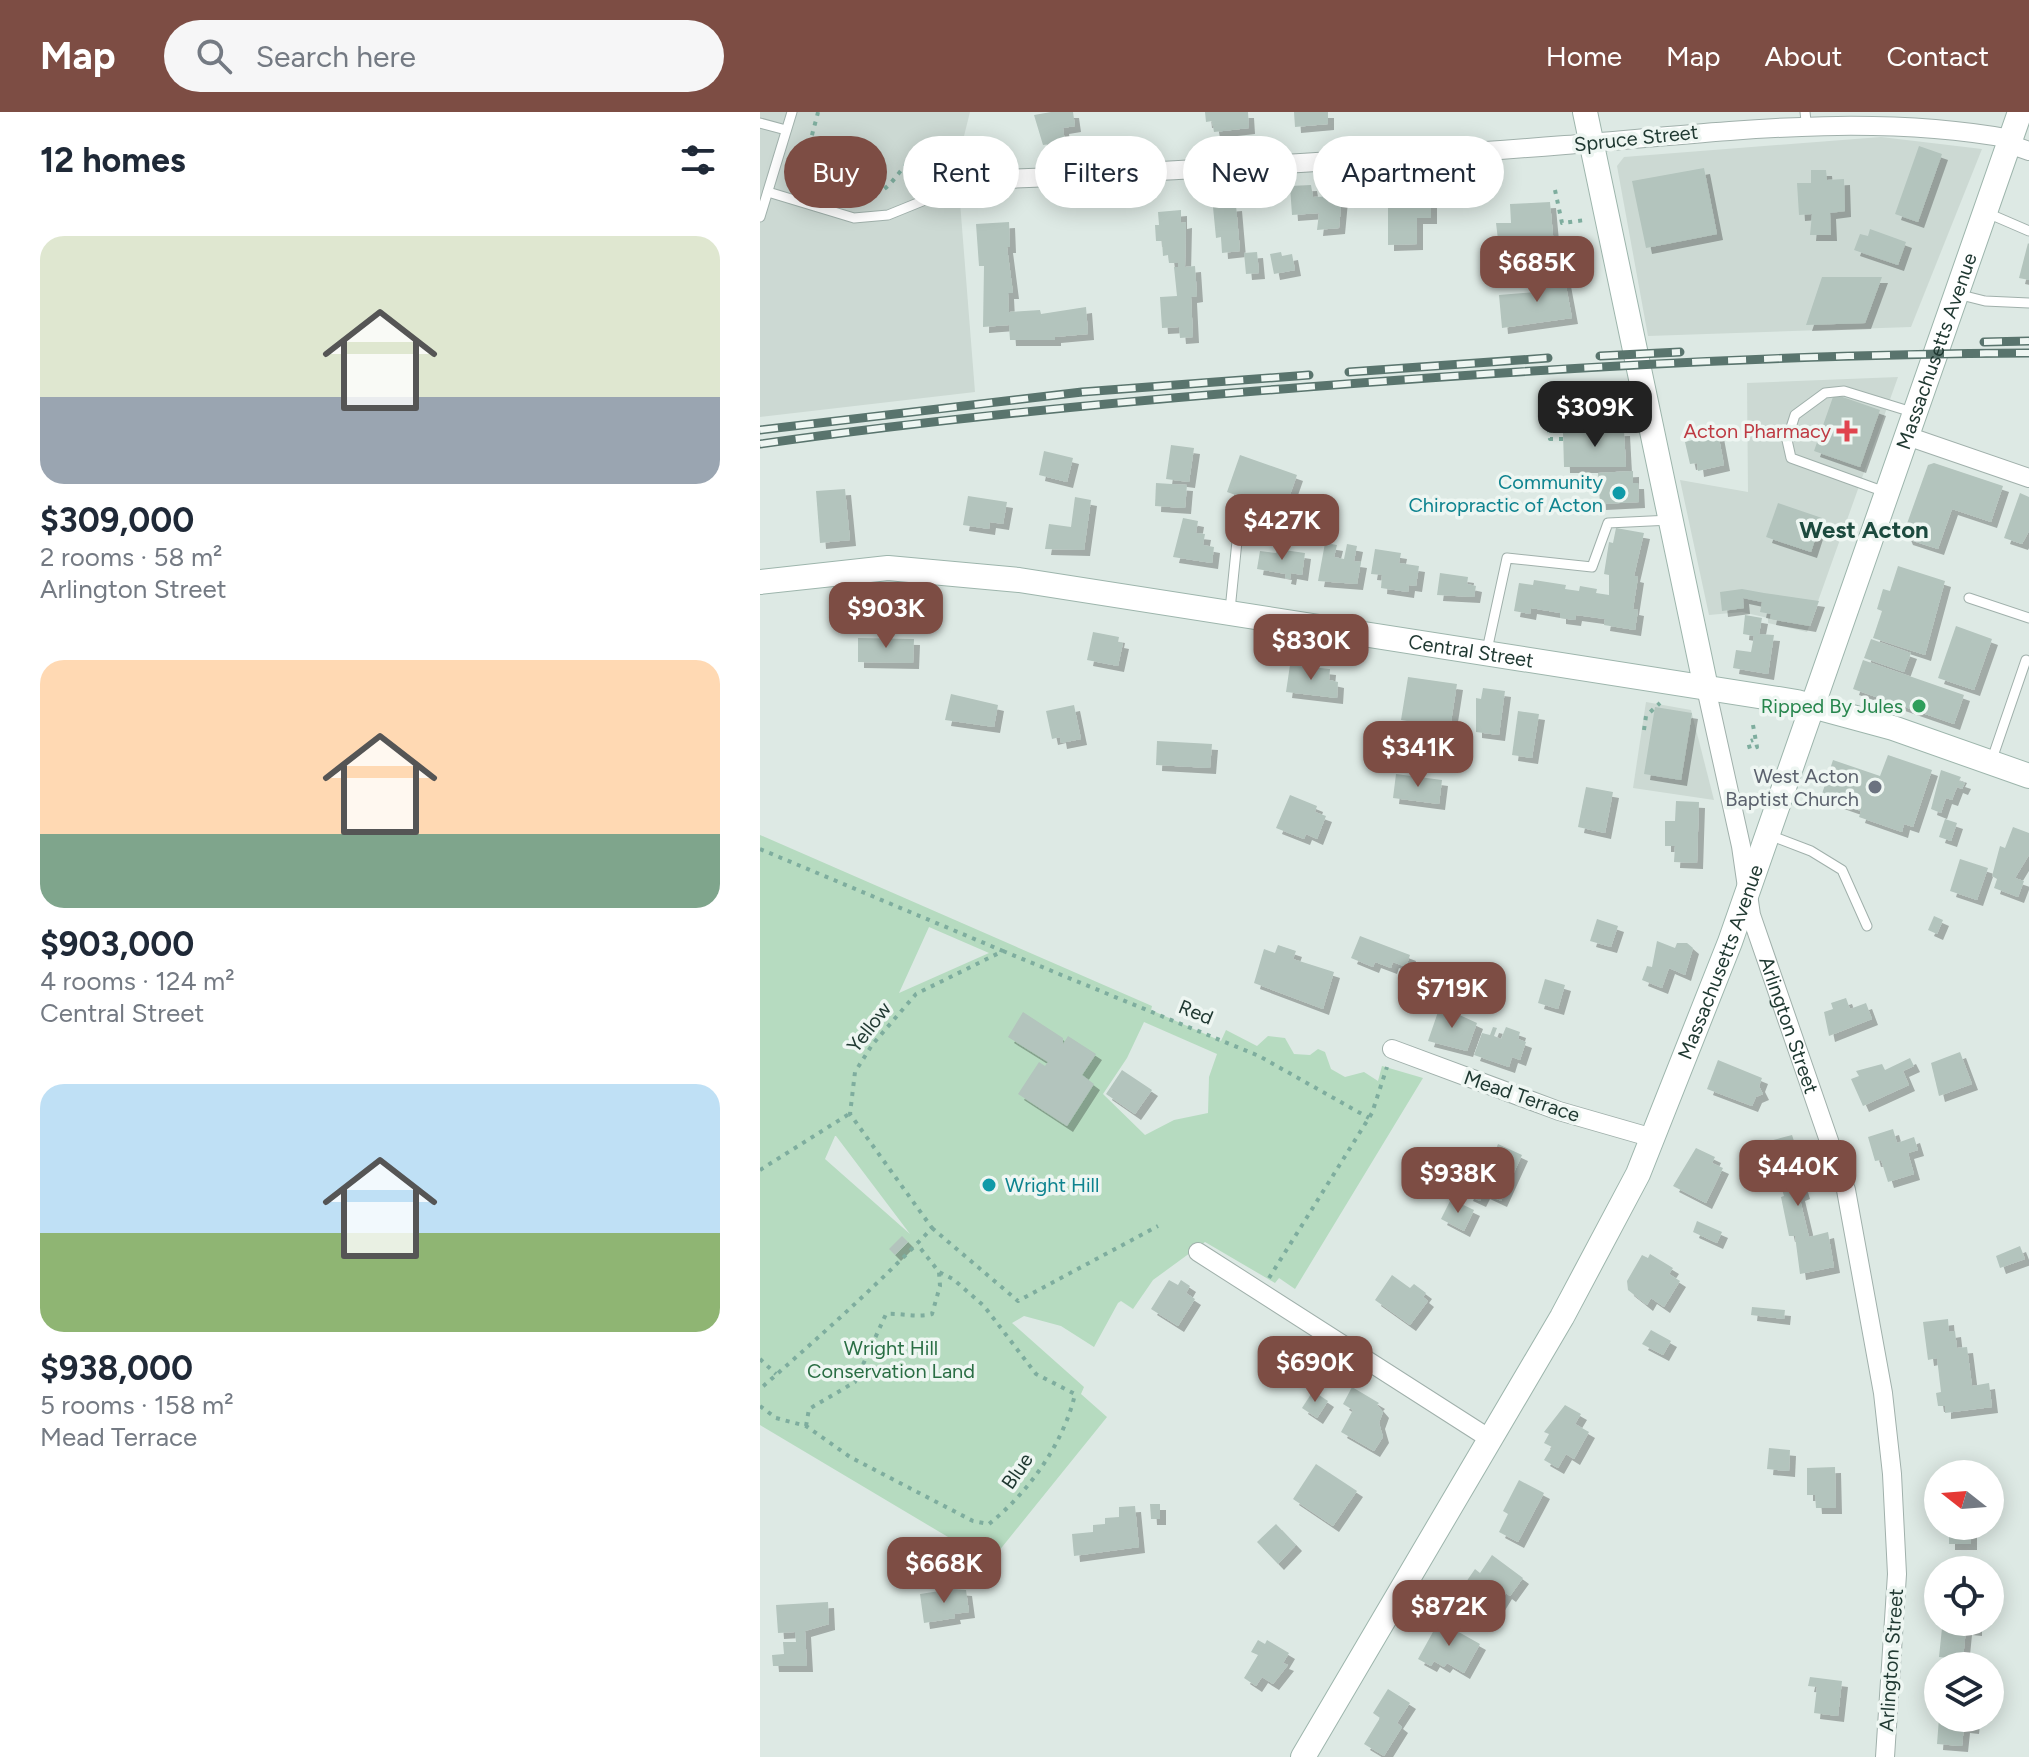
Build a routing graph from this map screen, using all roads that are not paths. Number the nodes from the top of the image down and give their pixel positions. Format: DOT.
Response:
graph roads {
  1 [pos="792,112"];
  2 [pos="1585,112"];
  3 [pos="2020,112"];
  4 [pos="1806,117"];
  5 [pos="760,123"];
  6 [pos="786,130"];
  7 [pos="1593,143"];
  8 [pos="2016,145"];
  9 [pos="1019,178"];
  10 [pos="768,192"];
  11 [pos="905,208"];
  12 [pos="1985,212"];
  13 [pos="760,217"];
  14 [pos="2029,231"];
  15 [pos="1957,294"];
  16 [pos="2029,303"];
  17 [pos="1911,425"];
  18 [pos="2029,478"];
  19 [pos="1888,493"];
  20 [pos="1241,502"];
  21 [pos="1671,520"];
  22 [pos="760,582"];
  23 [pos="1969,598"];
  24 [pos="1230,613"];
  25 [pos="2029,618"];
  26 [pos="1486,653"];
  27 [pos="2026,660"];
  28 [pos="1706,688"];
  29 [pos="1814,706"];
  30 [pos="1991,762"];
  31 [pos="2029,776"];
  32 [pos="1769,835"];
  33 [pos="1748,894"];
  34 [pos="1867,926"];
  35 [pos="1392,1049"];
  36 [pos="1653,1138"];
  37 [pos="1198,1252"];
  38 [pos="1490,1439"];
  39 [pos="1303,1757"];
  40 [pos="1885,1757"];
  1 -- 6 [label="lane"];
  2 -- 7 [label="street, Arlington Street"];
  3 -- 8 [label="street, Massachusetts Avenue"];
  4 -- 7 [label="street, Spruce Street"];
  4 -- 8 [label="street, Spruce Street"];
  5 -- 6 [label="lane"];
  6 -- 10 [label="lane"];
  7 -- 9 [label="street, Spruce Street"];
  7 -- 21 [label="street, Arlington Street"];
  8 -- 12 [label="street, Massachusetts Avenue"];
  10 -- 11 [label="lane"];
  10 -- 13 [label="lane"];
  12 -- 14 [label="lane"];
  12 -- 15 [label="street, Massachusetts Avenue"];
  15 -- 16 [label="lane"];
  15 -- 17 [label="street, Massachusetts Avenue"];
  17 -- 18 [label="street"];
  17 -- 19 [label="street, Massachusetts Avenue"];
  17 -- 19 [label="lane"];
  19 -- 29 [label="street, Massachusetts Avenue"];
  20 -- 24 [label="lane"];
  21 -- 26 [label="lane"];
  21 -- 28 [label="street, Arlington Street"];
  22 -- 24 [label="street, Central Street"];
  23 -- 25 [label="lane"];
  24 -- 26 [label="street, Central Street"];
  26 -- 28 [label="street, Central Street"];
  27 -- 30 [label="lane"];
  28 -- 29 [label="street, Central Street"];
  28 -- 33 [label="street, Arlington Street"];
  29 -- 30 [label="street, Central Street"];
  29 -- 32 [label="street, Massachusetts Avenue"];
  30 -- 31 [label="street, Central Street"];
  32 -- 33 [label="street, Massachusetts Avenue"];
  32 -- 34 [label="lane"];
  33 -- 36 [label="street, Massachusetts Avenue"];
  33 -- 40 [label="street, Arlington Street"];
  35 -- 36 [label="street, Mead Terrace"];
  36 -- 38 [label="street, Massachusetts Avenue"];
  37 -- 38 [label="street"];
  38 -- 39 [label="street, Massachusetts Avenue"];
}
